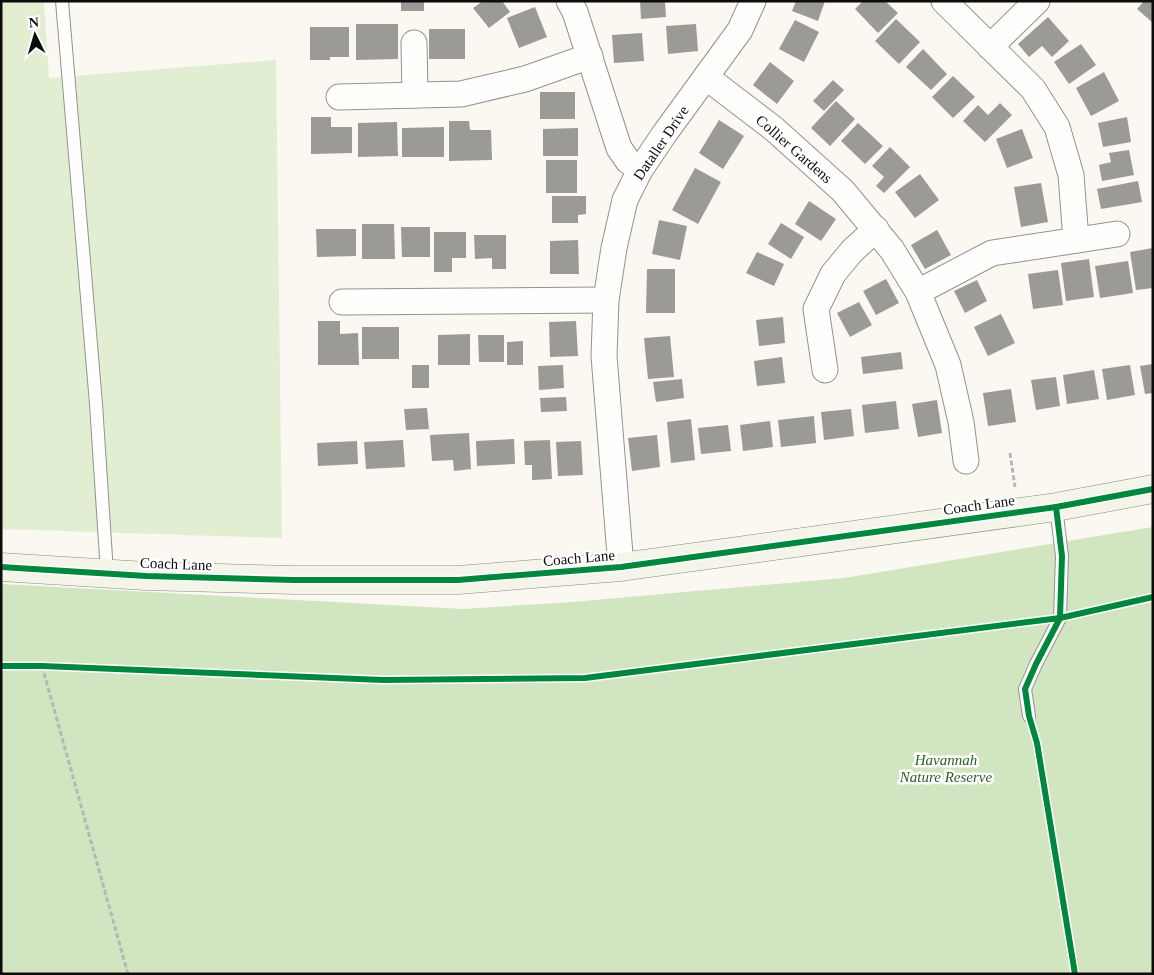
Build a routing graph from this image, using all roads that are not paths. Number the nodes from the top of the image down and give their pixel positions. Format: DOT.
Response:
graph roads {
  1 [pos="62,1"];
  2 [pos="569,1"];
  3 [pos="753,1"];
  4 [pos="944,1"];
  5 [pos="1037,1"];
  6 [pos="414,44"];
  7 [pos="990,47"];
  8 [pos="590,56"];
  9 [pos="706,77"];
  10 [pos="415,95"];
  11 [pos="339,98"];
  12 [pos="640,170"];
  13 [pos="876,229"];
  14 [pos="1117,234"];
  15 [pos="1076,240"];
  16 [pos="918,292"];
  17 [pos="606,300"];
  18 [pos="342,302"];
  19 [pos="824,370"];
  20 [pos="966,461"];
  21 [pos="1153,489"];
  22 [pos="1056,507"];
  23 [pos="1,567"];
  24 [pos="621,567"];
  25 [pos="107,573"];
  26 [pos="1029,716"];
  1 -- 25 [label="lane"];
  2 -- 8 [label="street"];
  3 -- 9 [label="street, Dataller Drive"];
  4 -- 7 [label="street"];
  5 -- 7 [label="street"];
  6 -- 10 [label="street"];
  7 -- 15 [label="street"];
  8 -- 10 [label="street"];
  8 -- 12 [label="street"];
  9 -- 12 [label="street, Dataller Drive"];
  9 -- 13 [label="street, Collier Gardens"];
  10 -- 11 [label="street"];
  12 -- 17 [label="street, Dataller Drive"];
  13 -- 16 [label="street, Collier Gardens"];
  13 -- 19 [label="street"];
  14 -- 15 [label="street"];
  15 -- 16 [label="street"];
  16 -- 20 [label="street, Collier Gardens"];
  17 -- 18 [label="street"];
  17 -- 24 [label="street, Dataller Drive"];
  21 -- 22 [label="street, Coach Lane"];
  22 -- 24 [label="street, Coach Lane"];
  22 -- 26 [label="lane"];
  23 -- 25 [label="street, Coach Lane"];
  24 -- 25 [label="street, Coach Lane"];
}
